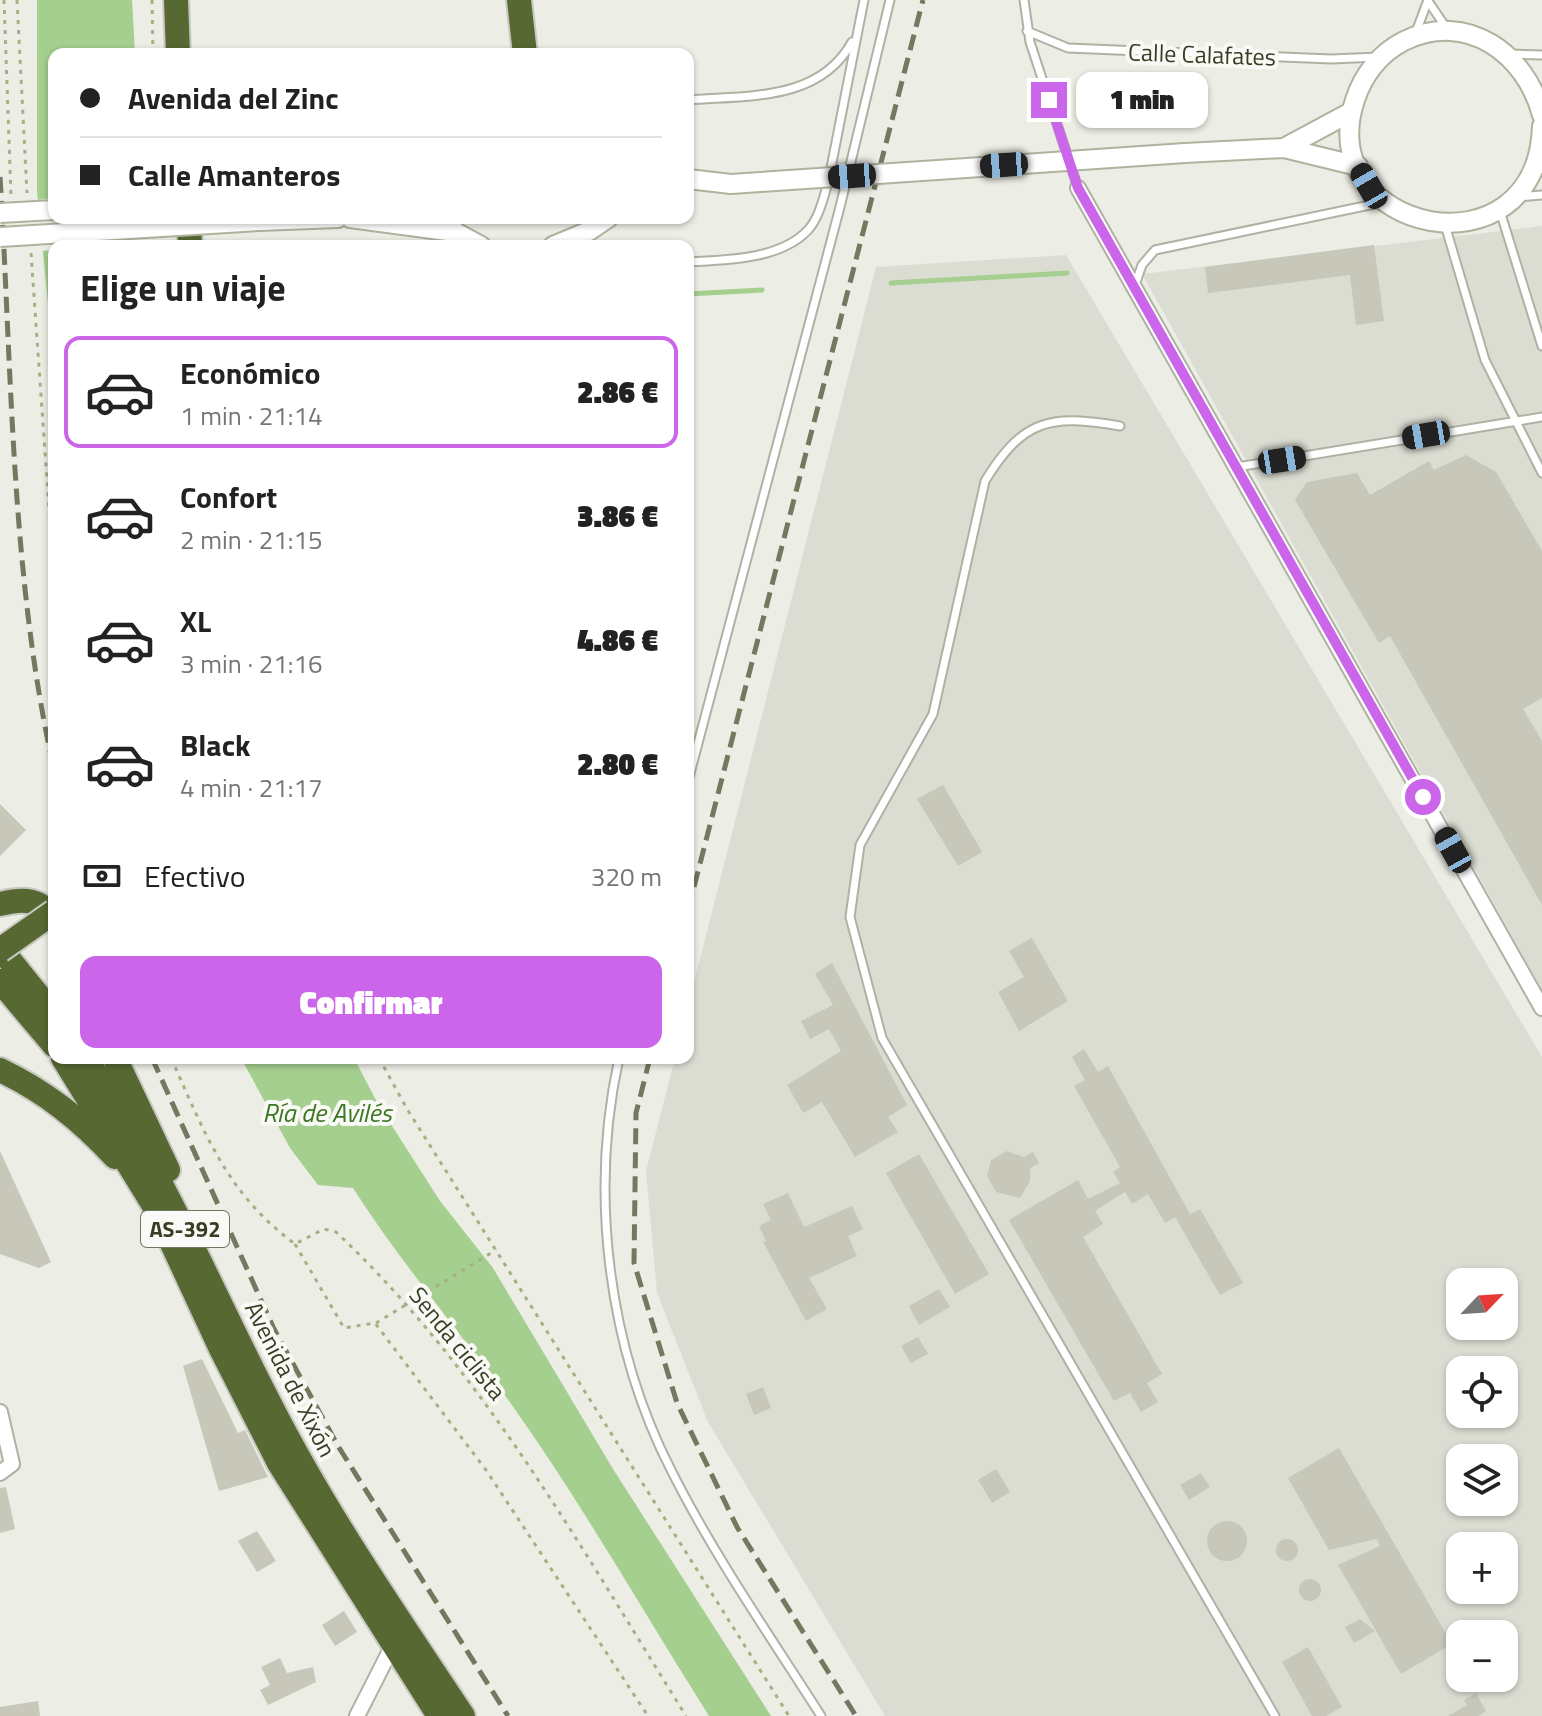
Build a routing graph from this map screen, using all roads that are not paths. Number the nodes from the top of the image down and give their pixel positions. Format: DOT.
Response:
graph roads {
  1 [pos="176,0"];
  2 [pos="190,0"];
  3 [pos="519,0"];
  4 [pos="864,0"];
  5 [pos="890,0"];
  6 [pos="1024,0"];
  7 [pos="1428,0"];
  8 [pos="1027,31"];
  9 [pos="1449,32"];
  10 [pos="855,37"];
  11 [pos="1414,38"];
  12 [pos="178,48"];
  13 [pos="189,48"];
  14 [pos="523,48"];
  15 [pos="1508,54"];
  16 [pos="1542,55"];
  17 [pos="1381,57"];
  18 [pos="1539,93"];
  19 [pos="694,99"];
  20 [pos="1351,112"];
  21 [pos="1542,115"];
  22 [pos="1542,126"];
  23 [pos="1542,145"];
  24 [pos="1284,148"];
  25 [pos="1358,166"];
  26 [pos="694,180"];
  27 [pos="708,183"];
  28 [pos="694,188"];
  29 [pos="1078,188"];
  30 [pos="1542,195"];
  31 [pos="1514,197"];
  32 [pos="1384,202"];
  33 [pos="48,210"];
  34 [pos="1499,210"];
  35 [pos="6,212"];
  36 [pos="210,224"];
  37 [pos="599,224"];
  38 [pos="451,225"];
  39 [pos="1445,225"];
  40 [pos="0,237"];
  41 [pos="472,240"];
  42 [pos="567,240"];
  43 [pos="694,262"];
  44 [pos="1135,287"];
  45 [pos="1542,346"];
  46 [pos="1542,417"];
  47 [pos="1514,421"];
  48 [pos="1120,426"];
  49 [pos="1237,467"];
  50 [pos="1542,473"];
  51 [pos="694,758"];
  52 [pos="0,904"];
  53 [pos="48,914"];
  54 [pos="48,916"];
  55 [pos="0,949"];
  56 [pos="0,981"];
  57 [pos="48,1008"];
  58 [pos="1542,1008"];
  59 [pos="48,1038"];
  60 [pos="67,1064"];
  61 [pos="90,1064"];
  62 [pos="118,1064"];
  63 [pos="618,1064"];
  64 [pos="0,1070"];
  65 [pos="144,1186"];
  66 [pos="180,1219"];
  67 [pos="0,1412"];
  68 [pos="0,1473"];
  69 [pos="393,1645"];
  70 [pos="357,1716"];
  71 [pos="439,1716"];
  72 [pos="463,1716"];
  73 [pos="821,1716"];
  74 [pos="1275,1716"];
  1 -- 12 [label="highway"];
  2 -- 13 [label="highway"];
  3 -- 14 [label="highway"];
  4 -- 10 [label="lane"];
  5 -- 51 [label="lane"];
  6 -- 8 [label="lane"];
  7 -- 9 [label="lane"];
  7 -- 11 [label="lane"];
  8 -- 17 [label="lane, Calle Calafates"];
  8 -- 29 [label="lane"];
  9 -- 11 [label="main road"];
  9 -- 15 [label="main road"];
  10 -- 19 [label="lane"];
  10 -- 43 [label="lane"];
  11 -- 17 [label="main road"];
  15 -- 16 [label="lane"];
  15 -- 18 [label="main road"];
  17 -- 20 [label="main road"];
  18 -- 21 [label="main road"];
  20 -- 24 [label="main road"];
  20 -- 25 [label="main road"];
  22 -- 23 [label="main road"];
  23 -- 31 [label="main road"];
  24 -- 25 [label="main road"];
  24 -- 27 [label="main road, bridge"];
  25 -- 32 [label="main road"];
  26 -- 27 [label="main road"];
  27 -- 28 [label="main road"];
  29 -- 44 [label="street"];
  30 -- 31 [label="lane"];
  31 -- 34 [label="main road"];
  32 -- 39 [label="main road"];
  32 -- 44 [label="lane"];
  33 -- 35 [label="main road, bridge"];
  34 -- 39 [label="main road"];
  34 -- 45 [label="lane"];
  36 -- 40 [label="main road, bridge"];
  37 -- 42 [label="main road"];
  38 -- 41 [label="main road"];
  39 -- 47 [label="lane"];
  44 -- 49 [label="street"];
  46 -- 47 [label="lane"];
  47 -- 49 [label="lane"];
  47 -- 50 [label="lane"];
  48 -- 74 [label="lane"];
  49 -- 58 [label="street"];
  52 -- 53 [label="highway"];
  54 -- 55 [label="highway, bridge"];
  55 -- 57 [label="highway"];
  56 -- 59 [label="highway"];
  60 -- 65 [label="highway, Avenida de Xixón / AS-392"];
  61 -- 66 [label="highway, Avenida de Xixón / AS-392"];
  62 -- 66 [label="highway"];
  63 -- 73 [label="lane"];
  64 -- 65 [label="highway"];
  65 -- 69 [label="highway, Avenida de Xixón / AS-392"];
  66 -- 72 [label="highway, Avenida de Xixón / AS-392"];
  67 -- 68 [label="street"];
  69 -- 70 [label="street"];
  69 -- 71 [label="highway, Avenida de Xixón / AS-392"];
}
